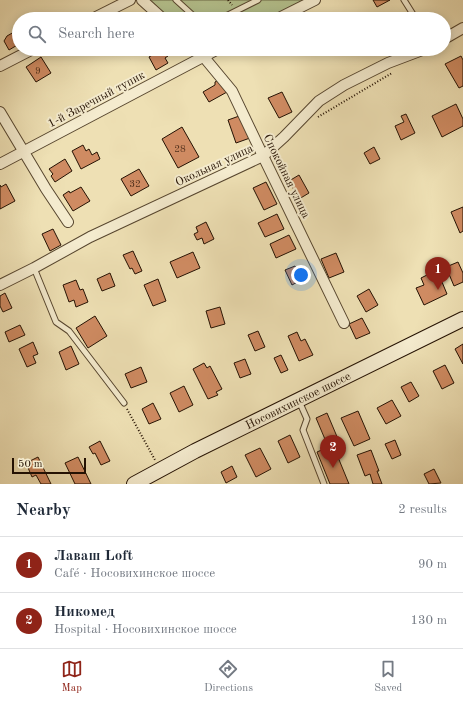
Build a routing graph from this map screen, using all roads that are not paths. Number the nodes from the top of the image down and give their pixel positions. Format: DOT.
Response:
graph roads {
  1 [pos="130,0"];
  2 [pos="142,0"];
  3 [pos="176,0"];
  4 [pos="258,0"];
  5 [pos="315,0"];
  6 [pos="404,0"];
  7 [pos="106,12"];
  8 [pos="155,12"];
  9 [pos="189,12"];
  10 [pos="234,12"];
  11 [pos="291,12"];
  12 [pos="412,12"];
  13 [pos="463,28"];
  14 [pos="451,36"];
  15 [pos="19,56"];
  16 [pos="203,56"];
  17 [pos="407,56"];
  18 [pos="0,66"];
  19 [pos="0,112"];
  20 [pos="24,151"];
  21 [pos="263,156"];
  22 [pos="0,164"];
  23 [pos="68,222"];
  24 [pos="34,268"];
  25 [pos="0,285"];
  26 [pos="463,319"];
  27 [pos="344,323"];
  28 [pos="299,400"];
  29 [pos="124,403"];
  30 [pos="134,484"];
  31 [pos="324,484"];
  1 -- 7 [label="street"];
  2 -- 8 [label="street"];
  3 -- 9 [label="lane"];
  4 -- 10 [label="lane"];
  5 -- 11 [label="street"];
  6 -- 12 [label="lane"];
  13 -- 14 [label="street"];
  15 -- 18 [label="street"];
  16 -- 20 [label="street, 1-й Заречный тупик"];
  16 -- 21 [label="street, Спокойная улица"];
  17 -- 21 [label="street, Окольная улица"];
  19 -- 20 [label="street"];
  20 -- 22 [label="street, 1-й Заречный тупик"];
  20 -- 23 [label="street"];
  21 -- 24 [label="street, Окольная улица"];
  21 -- 27 [label="street, Спокойная улица"];
  24 -- 25 [label="street, Окольная улица"];
  24 -- 29 [label="lane"];
  26 -- 28 [label="main road, Носовихинское шоссе"];
  28 -- 30 [label="main road, Носовихинское шоссе"];
  28 -- 31 [label="lane"];
}
